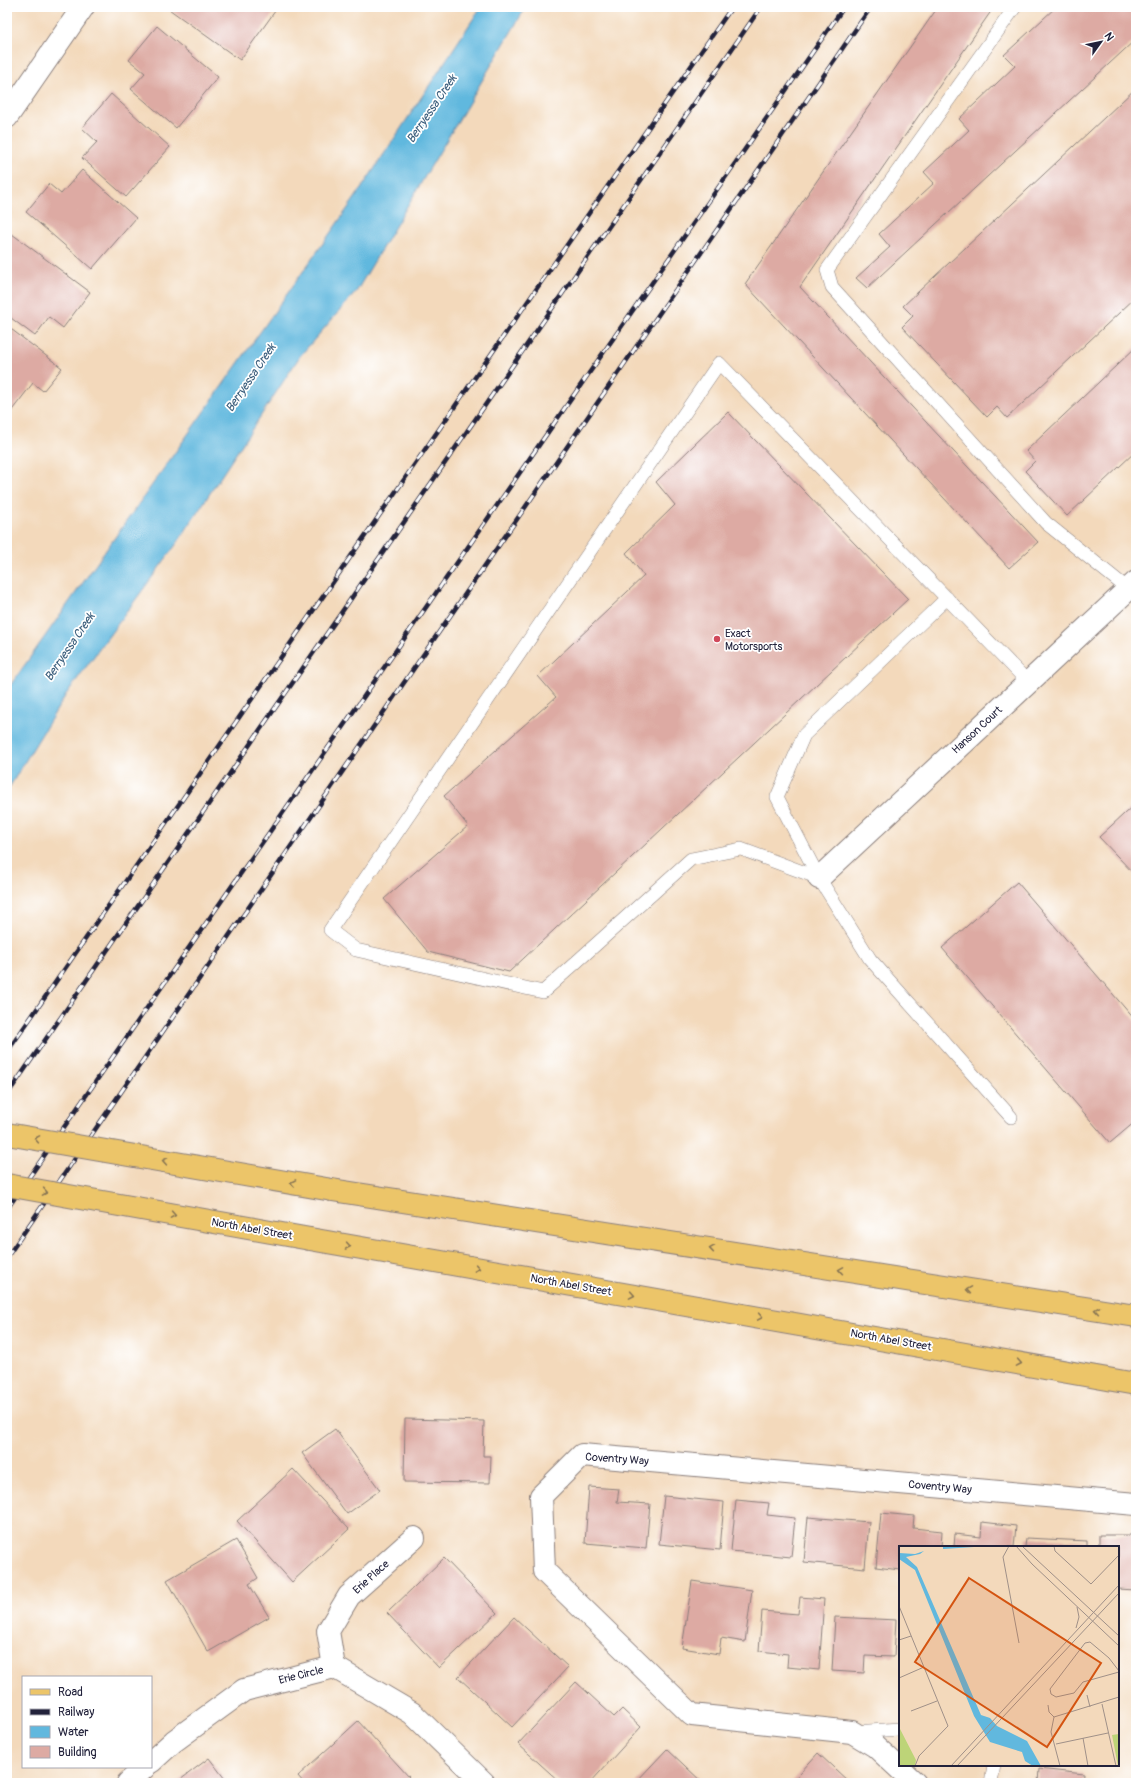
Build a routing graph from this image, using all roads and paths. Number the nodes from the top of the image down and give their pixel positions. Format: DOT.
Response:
graph roads {
  1 [pos="83,7"];
  2 [pos="1015,7"];
  3 [pos="7,117"];
  4 [pos="1132,586"];
  5 [pos="947,598"];
  6 [pos="1028,682"];
  7 [pos="819,878"];
  8 [pos="1011,1117"];
  9 [pos="7,1134"];
  10 [pos="7,1185"];
  11 [pos="1136,1316"];
  12 [pos="1136,1384"];
  13 [pos="1136,1504"];
  14 [pos="414,1538"];
  15 [pos="334,1667"];
  16 [pos="899,1729"];
  17 [pos="852,1732"];
  18 [pos="152,1761"];
  19 [pos="994,1766"];
  20 [pos="144,1768"];
  21 [pos="128,1783"];
  22 [pos="484,1783"];
  23 [pos="915,1783"];
  24 [pos="991,1783"];
  1 -- 3 [label="street"];
  2 -- 4 [label="lane"];
  4 -- 6 [label="street, Hanson Court"];
  5 -- 6 [label="lane"];
  5 -- 7 [label="lane"];
  5 -- 7 [label="lane"];
  6 -- 7 [label="street, Hanson Court"];
  7 -- 8 [label="lane"];
  11 -- 9 [label="main road, one-way, bridge"];
  10 -- 12 [label="main road, North Abel Street, one-way, bridge"];
  13 -- 17 [label="street, Coventry Way"];
  14 -- 15 [label="street, Erie Place"];
  15 -- 18 [label="street, Erie Circle"];
  15 -- 22 [label="street, Erie Circle"];
  16 -- 17 [label="lane"];
  17 -- 23 [label="street, Coventry Way"];
  19 -- 24 [label="lane"];
  20 -- 21 [label="street"];
}
